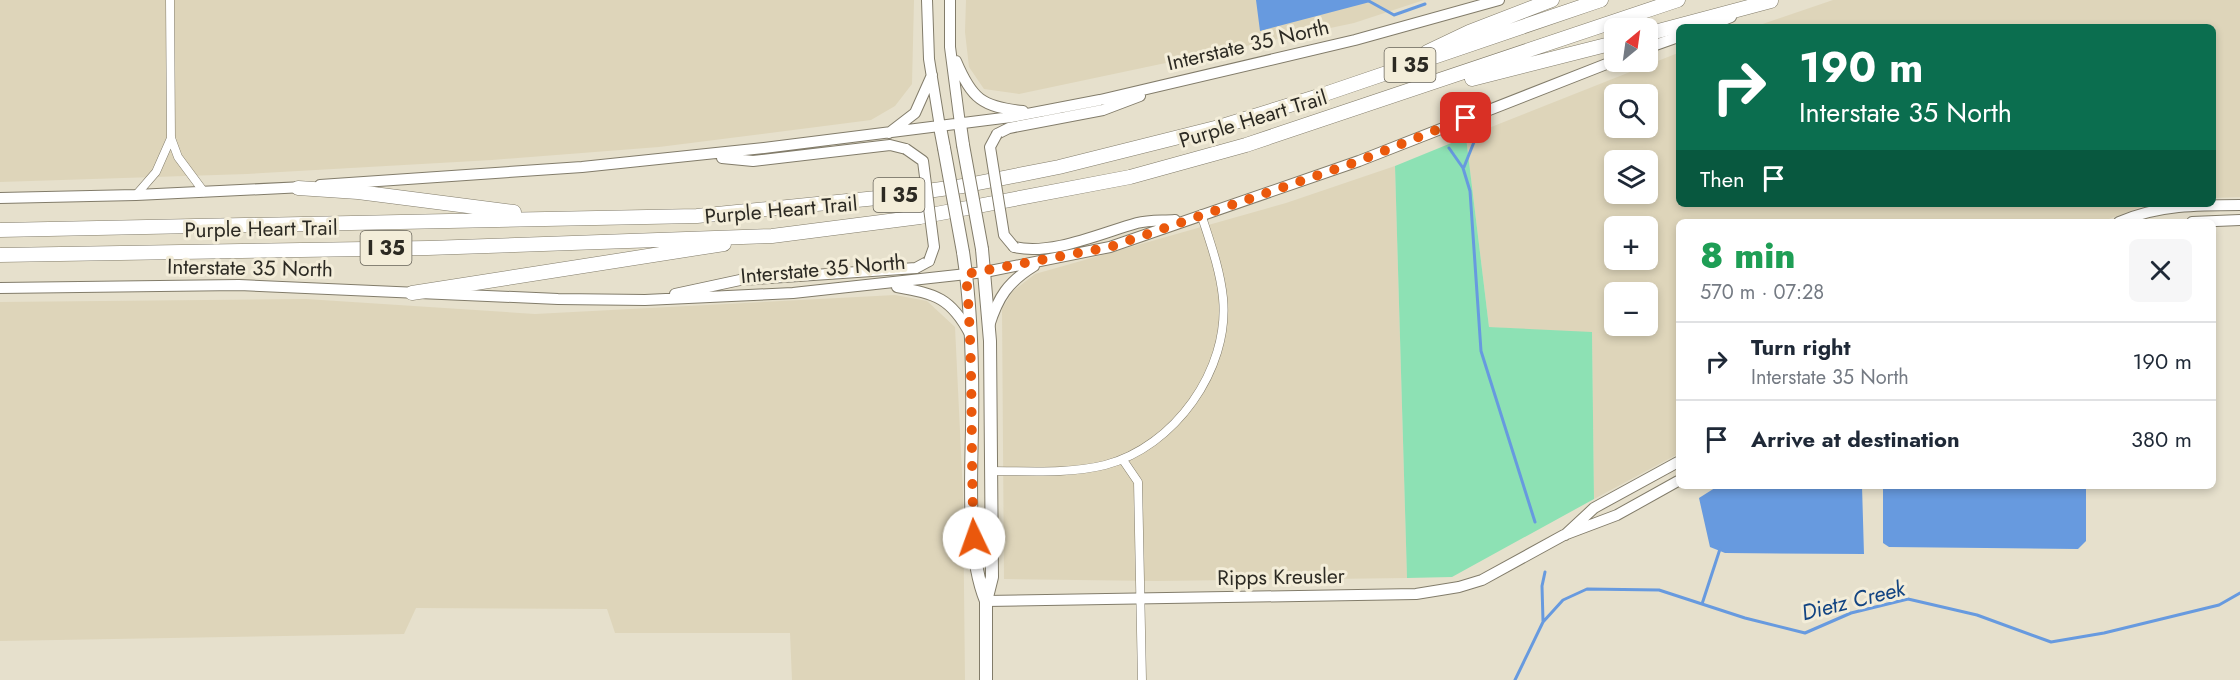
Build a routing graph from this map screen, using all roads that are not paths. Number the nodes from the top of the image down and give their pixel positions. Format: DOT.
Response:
graph roads {
  1 [pos="170,0"];
  2 [pos="927,0"];
  3 [pos="950,0"];
  4 [pos="1498,0"];
  5 [pos="1552,0"];
  6 [pos="1601,0"];
  7 [pos="1678,0"];
  8 [pos="1772,0"];
  9 [pos="1684,24"];
  10 [pos="1713,24"];
  11 [pos="1676,26"];
  12 [pos="1658,31"];
  13 [pos="1676,38"];
  14 [pos="1658,44"];
  15 [pos="1604,45"];
  16 [pos="950,46"];
  17 [pos="1604,65"];
  18 [pos="932,75"];
  19 [pos="1376,77"];
  20 [pos="1188,78"];
  21 [pos="1402,94"];
  22 [pos="1035,113"];
  23 [pos="960,124"];
  24 [pos="940,127"];
  25 [pos="889,133"];
  26 [pos="171,138"];
  27 [pos="696,156"];
  28 [pos="298,188"];
  29 [pos="204,192"];
  30 [pos="136,195"];
  31 [pos="0,198"];
  32 [pos="2240,205"];
  33 [pos="2216,206"];
  34 [pos="2180,207"];
  35 [pos="1201,214"];
  36 [pos="573,217"];
  37 [pos="1188,219"];
  38 [pos="2129,219"];
  39 [pos="2240,220"];
  40 [pos="2216,221"];
  41 [pos="0,230"];
  42 [pos="772,236"];
  43 [pos="0,255"];
  44 [pos="1040,262"];
  45 [pos="985,272"];
  46 [pos="966,274"];
  47 [pos="885,285"];
  48 [pos="0,288"];
  49 [pos="412,292"];
  50 [pos="645,300"];
  51 [pos="989,326"];
  52 [pos="971,336"];
  53 [pos="1123,459"];
  54 [pos="1676,463"];
  55 [pos="992,471"];
  56 [pos="1676,482"];
  57 [pos="1564,536"];
  58 [pos="1140,599"];
  59 [pos="986,601"];
  60 [pos="986,680"];
  61 [pos="1142,680"];
  1 -- 26 [label="street"];
  2 -- 18 [label="main road"];
  3 -- 16 [label="main road"];
  4 -- 20 [label="main road, Interstate 35 North"];
  5 -- 19 [label="highway"];
  6 -- 19 [label="highway, Purple Heart Trail / I 35"];
  7 -- 21 [label="highway, Purple Heart Trail / I 35"];
  8 -- 9 [label="highway"];
  8 -- 10 [label="main road"];
  11 -- 12 [label="highway"];
  13 -- 14 [label="main road"];
  15 -- 21 [label="highway"];
  16 -- 22 [label="main road"];
  16 -- 23 [label="main road"];
  17 -- 35 [label="main road, Interstate 35 North"];
  18 -- 24 [label="main road"];
  18 -- 25 [label="main road"];
  19 -- 36 [label="highway, Purple Heart Trail / I 35"];
  20 -- 22 [label="main road, Interstate 35 North"];
  20 -- 37 [label="main road, bridge"];
  21 -- 42 [label="highway, Purple Heart Trail / I 35"];
  22 -- 23 [label="main road, Interstate 35 North"];
  23 -- 24 [label="main road, Interstate 35 North"];
  23 -- 45 [label="main road, bridge"];
  24 -- 25 [label="main road, Interstate 35 North"];
  24 -- 46 [label="main road, bridge"];
  25 -- 27 [label="main road, Interstate 35 North"];
  26 -- 29 [label="street"];
  26 -- 30 [label="street"];
  27 -- 28 [label="main road, Interstate 35 North"];
  27 -- 50 [label="main road, bridge"];
  28 -- 29 [label="main road, Interstate 35 North"];
  28 -- 36 [label="highway"];
  29 -- 30 [label="main road, Interstate 35 North"];
  30 -- 31 [label="main road, Interstate 35 North"];
  32 -- 33 [label="main road"];
  34 -- 38 [label="main road"];
  35 -- 37 [label="main road, Interstate 35 North"];
  35 -- 53 [label="street"];
  36 -- 41 [label="highway, Purple Heart Trail / I 35"];
  37 -- 44 [label="main road, Interstate 35 North"];
  39 -- 40 [label="main road"];
  42 -- 43 [label="highway, Purple Heart Trail / I 35"];
  42 -- 49 [label="highway"];
  44 -- 45 [label="main road, Interstate 35 North"];
  44 -- 51 [label="main road"];
  45 -- 46 [label="main road, Interstate 35 North"];
  45 -- 51 [label="main road"];
  46 -- 47 [label="main road, Interstate 35 North"];
  46 -- 52 [label="main road"];
  47 -- 50 [label="main road, Interstate 35 North"];
  47 -- 52 [label="main road"];
  48 -- 49 [label="main road, Interstate 35 North"];
  49 -- 50 [label="main road, Interstate 35 North"];
  51 -- 55 [label="main road"];
  52 -- 59 [label="main road"];
  53 -- 55 [label="street"];
  53 -- 58 [label="street"];
  54 -- 57 [label="main road, Ripps Kreusler"];
  55 -- 59 [label="main road"];
  56 -- 57 [label="main road, Ripps Kreusler"];
  57 -- 58 [label="main road, Ripps Kreusler"];
  58 -- 59 [label="main road, Ripps Kreusler"];
  58 -- 61 [label="street"];
  59 -- 60 [label="main road"];
}
